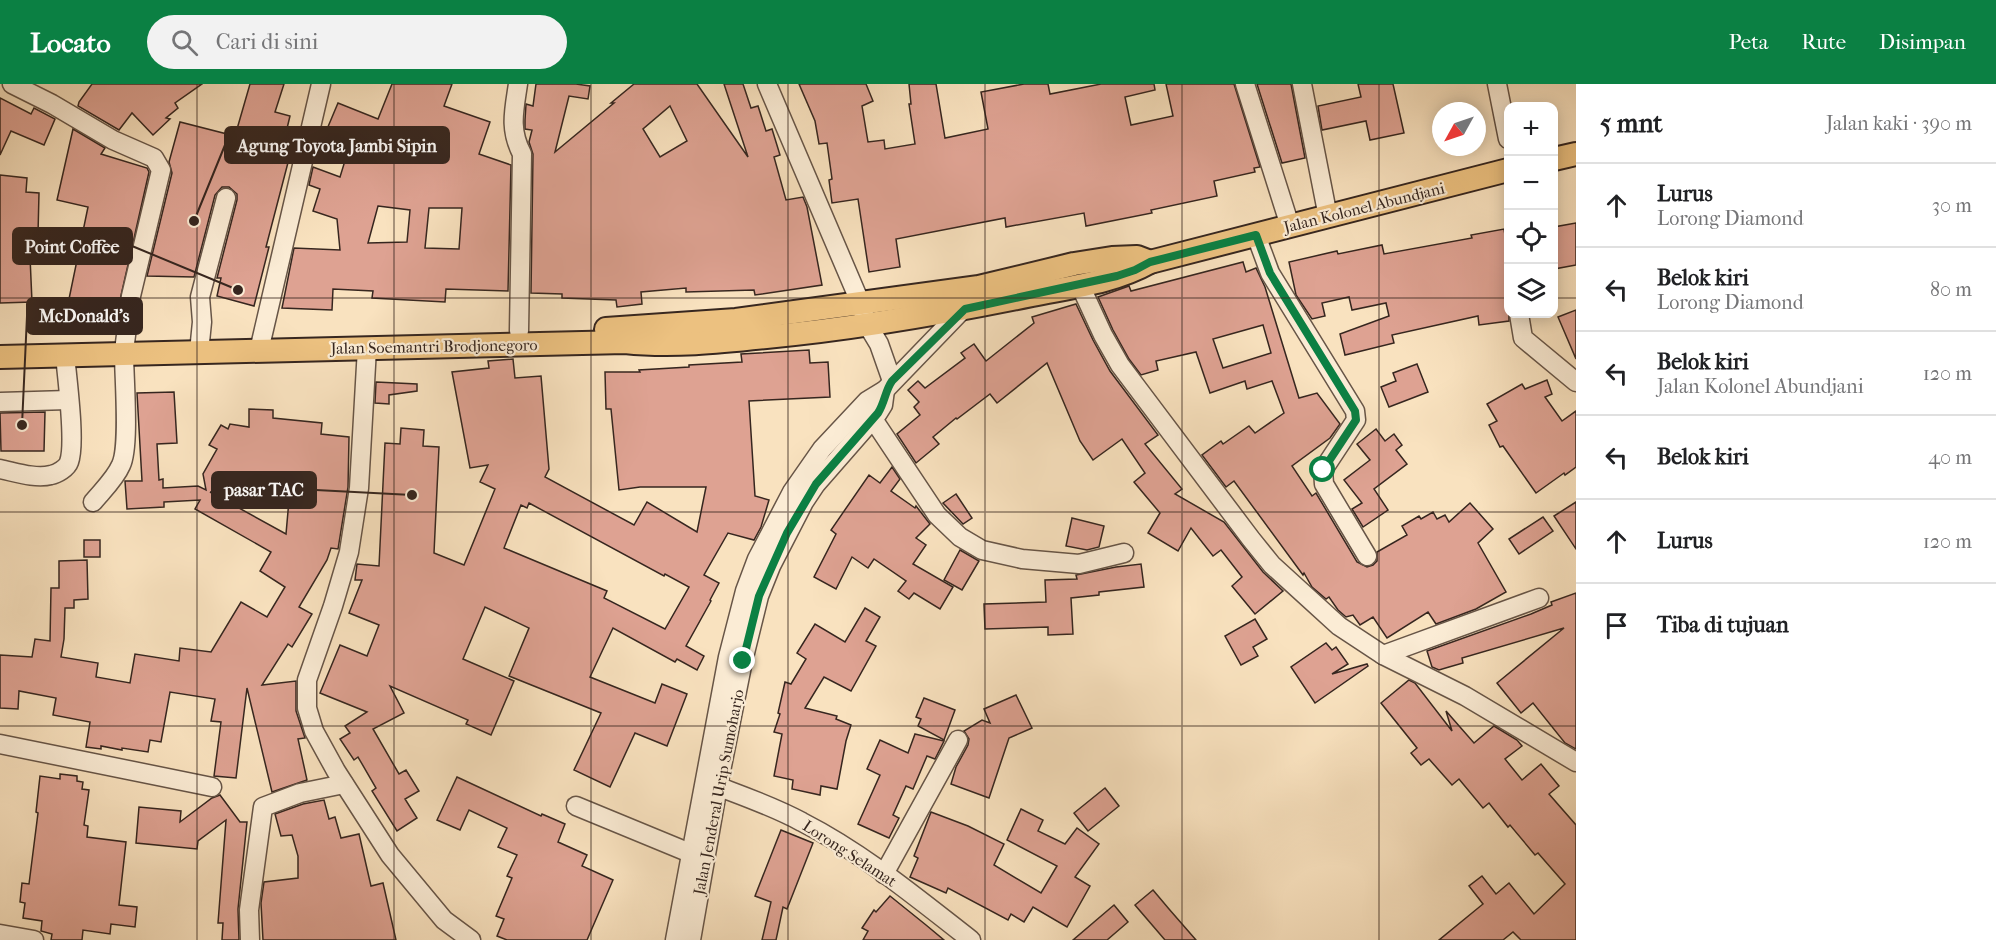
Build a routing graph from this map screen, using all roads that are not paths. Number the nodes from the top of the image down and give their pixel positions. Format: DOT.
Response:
graph roads {
  1 [pos="12,84"];
  2 [pos="321,84"];
  3 [pos="518,84"];
  4 [pos="767,84"];
  5 [pos="1245,84"];
  6 [pos="1302,84"];
  7 [pos="1497,84"];
  8 [pos="1504,116"];
  9 [pos="1576,154"];
  10 [pos="1558,158"];
  11 [pos="1504,171"];
  12 [pos="226,198"];
  13 [pos="1328,217"];
  14 [pos="1290,226"];
  15 [pos="1256,235"];
  16 [pos="1150,262"];
  17 [pos="1080,285"];
  18 [pos="979,287"];
  19 [pos="860,302"];
  20 [pos="965,309"];
  21 [pos="1520,318"];
  22 [pos="867,324"];
  23 [pos="519,331"];
  24 [pos="200,342"];
  25 [pos="261,342"];
  26 [pos="0,344"];
  27 [pos="376,344"];
  28 [pos="124,348"];
  29 [pos="65,355"];
  30 [pos="0,357"];
  31 [pos="1576,382"];
  32 [pos="889,386"];
  33 [pos="68,400"];
  34 [pos="0,402"];
  35 [pos="873,419"];
  36 [pos="0,469"];
  37 [pos="93,502"];
  38 [pos="1124,553"];
  39 [pos="1367,556"];
  40 [pos="1539,598"];
  41 [pos="1383,656"];
  42 [pos="958,740"];
  43 [pos="0,744"];
  44 [pos="1576,762"];
  45 [pos="344,784"];
  46 [pos="711,784"];
  47 [pos="213,787"];
  48 [pos="576,806"];
  49 [pos="690,854"];
  50 [pos="884,874"];
  51 [pos="0,934"];
  52 [pos="34,940"];
  53 [pos="250,940"];
  54 [pos="471,940"];
  55 [pos="675,940"];
  56 [pos="691,940"];
  57 [pos="971,940"];
  1 -- 28 [label="street"];
  2 -- 25 [label="street"];
  3 -- 23 [label="street"];
  4 -- 19 [label="street"];
  5 -- 14 [label="street"];
  6 -- 13 [label="street"];
  7 -- 8 [label="street"];
  9 -- 10 [label="main road"];
  11 -- 13 [label="main road, Jalan Kolonel Abundjani"];
  12 -- 24 [label="street"];
  13 -- 14 [label="main road, Jalan Kolonel Abundjani"];
  14 -- 15 [label="main road, Jalan Kolonel Abundjani"];
  15 -- 16 [label="main road, Jalan Kolonel Abundjani"];
  15 -- 39 [label="street"];
  16 -- 17 [label="main road, Jalan Kolonel Abundjani"];
  16 -- 18 [label="main road, Jalan Kolonel Abundjani"];
  17 -- 20 [label="main road, Jalan Kolonel Abundjani"];
  17 -- 41 [label="street"];
  18 -- 19 [label="main road, Jalan Kolonel Abundjani"];
  18 -- 20 [label="street"];
  19 -- 22 [label="street"];
  19 -- 23 [label="main road, Jalan Soemantri Brodjonegoro"];
  20 -- 22 [label="main road, Jalan Kolonel Abundjani"];
  20 -- 32 [label="street"];
  21 -- 31 [label="street"];
  22 -- 27 [label="main road, Jalan Soemantri Brodjonegoro"];
  22 -- 32 [label="street"];
  23 -- 27 [label="main road, Jalan Soemantri Brodjonegoro"];
  24 -- 25 [label="main road, Jalan Soemantri Brodjonegoro"];
  24 -- 28 [label="main road, Jalan Soemantri Brodjonegoro"];
  25 -- 27 [label="main road, Jalan Soemantri Brodjonegoro"];
  26 -- 28 [label="main road, Jalan Soemantri Brodjonegoro"];
  27 -- 28 [label="main road, Jalan Soemantri Brodjonegoro"];
  27 -- 45 [label="street"];
  28 -- 29 [label="main road, Jalan Soemantri Brodjonegoro"];
  28 -- 37 [label="street"];
  29 -- 30 [label="main road, Jalan Soemantri Brodjonegoro"];
  29 -- 33 [label="street"];
  32 -- 35 [label="street, Jalan Jenderal Urip Sumoharjo"];
  32 -- 46 [label="street, Jalan Jenderal Urip Sumoharjo"];
  33 -- 34 [label="street"];
  33 -- 36 [label="street"];
  35 -- 38 [label="street"];
  35 -- 46 [label="street, Jalan Jenderal Urip Sumoharjo"];
  40 -- 41 [label="street"];
  41 -- 44 [label="street"];
  42 -- 50 [label="street"];
  43 -- 47 [label="street"];
  45 -- 53 [label="street"];
  45 -- 54 [label="street"];
  46 -- 49 [label="street, Jalan Jenderal Urip Sumoharjo"];
  46 -- 50 [label="street, Lorong Selamat"];
  46 -- 56 [label="street, Jalan Jenderal Urip Sumoharjo"];
  48 -- 49 [label="street"];
  49 -- 55 [label="street, Jalan Jenderal Urip Sumoharjo"];
  50 -- 57 [label="street, Lorong Selamat"];
  51 -- 52 [label="street"];
}
